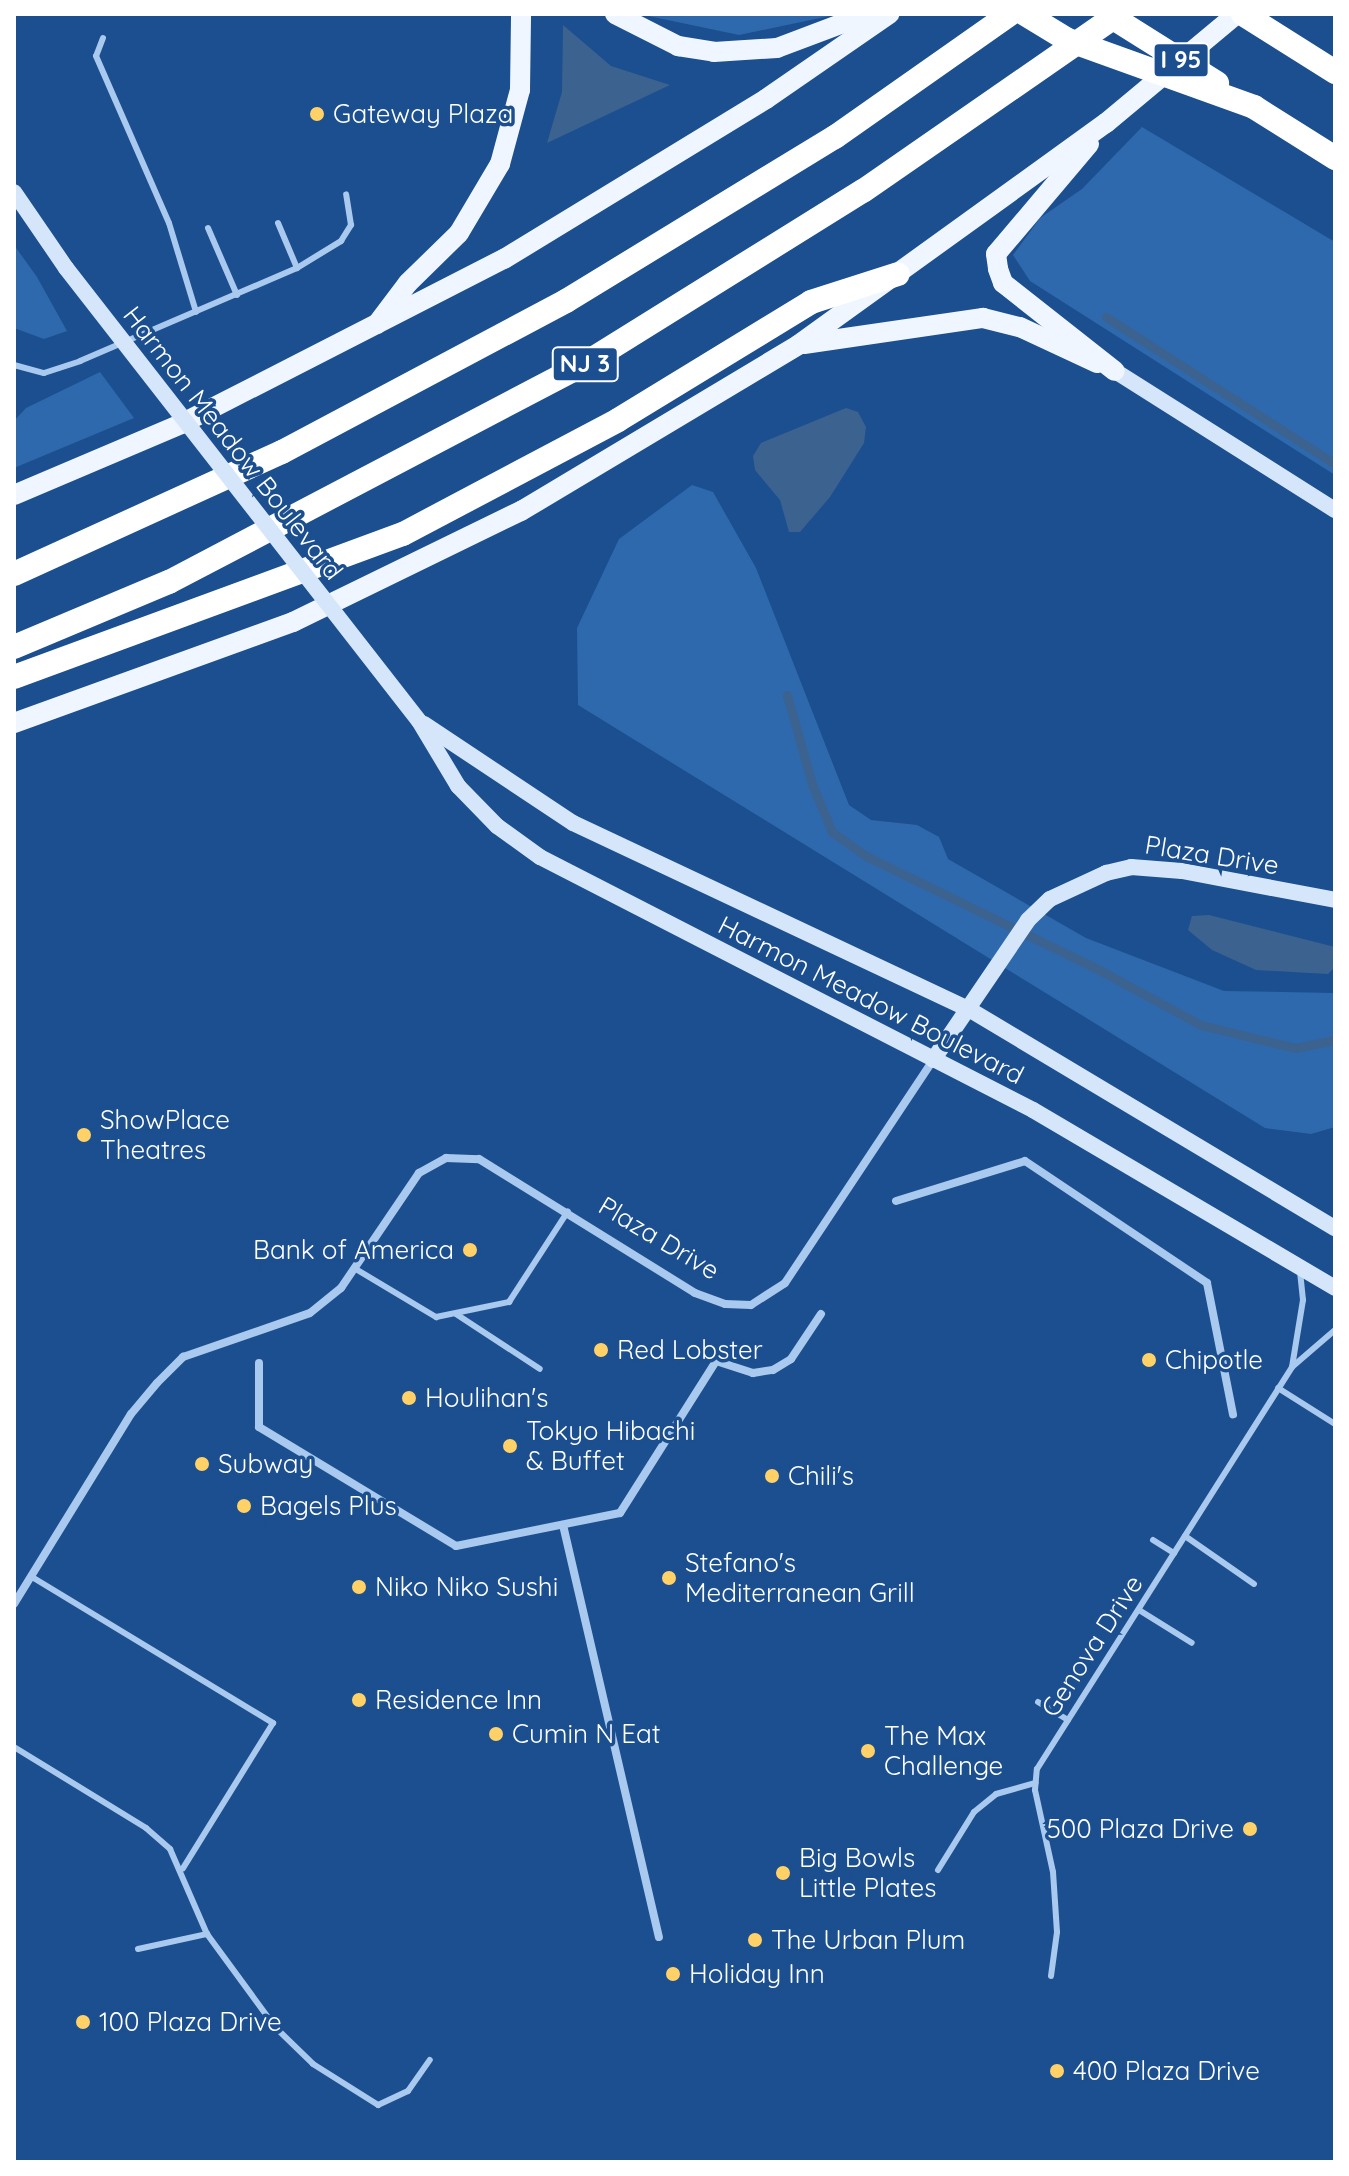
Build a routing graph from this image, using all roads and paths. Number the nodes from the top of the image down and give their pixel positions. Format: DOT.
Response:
graph roads {
  1 [pos="521,14"];
  2 [pos="615,14"];
  3 [pos="867,14"];
  4 [pos="889,14"];
  5 [pos="1010,14"];
  6 [pos="1025,14"];
  7 [pos="1107,14"];
  8 [pos="1119,14"];
  9 [pos="1237,14"];
  10 [pos="1243,14"];
  11 [pos="103,38"];
  12 [pos="1326,66"];
  13 [pos="1254,107"];
  14 [pos="1106,123"];
  15 [pos="1335,158"];
  16 [pos="14,192"];
  17 [pos="346,194"];
  18 [pos="278,223"];
  19 [pos="208,228"];
  20 [pos="297,268"];
  21 [pos="898,274"];
  22 [pos="237,295"];
  23 [pos="196,312"];
  24 [pos="373,330"];
  25 [pos="798,345"];
  26 [pos="14,365"];
  27 [pos="1115,371"];
  28 [pos="14,495"];
  29 [pos="1335,510"];
  30 [pos="14,574"];
  31 [pos="14,647"];
  32 [pos="14,677"];
  33 [pos="419,721"];
  34 [pos="14,723"];
  35 [pos="1335,900"];
  36 [pos="967,1008"];
  37 [pos="933,1060"];
  38 [pos="896,1201"];
  39 [pos="568,1211"];
  40 [pos="1335,1228"];
  41 [pos="1299,1265"];
  42 [pos="354,1268"];
  43 [pos="1335,1288"];
  44 [pos="455,1313"];
  45 [pos="821,1314"];
  46 [pos="1335,1330"];
  47 [pos="259,1363"];
  48 [pos="1292,1367"];
  49 [pos="540,1369"];
  50 [pos="1278,1388"];
  51 [pos="1233,1414"];
  52 [pos="1335,1424"];
  53 [pos="563,1525"];
  54 [pos="1185,1536"];
  55 [pos="1153,1540"];
  56 [pos="1174,1553"];
  57 [pos="32,1577"];
  58 [pos="1254,1584"];
  59 [pos="14,1604"];
  60 [pos="1139,1610"];
  61 [pos="1192,1643"];
  62 [pos="1038,1702"];
  63 [pos="1068,1720"];
  64 [pos="14,1747"];
  65 [pos="1035,1783"];
  66 [pos="183,1868"];
  67 [pos="938,1870"];
  68 [pos="207,1934"];
  69 [pos="659,1937"];
  70 [pos="138,1949"];
  71 [pos="1051,1976"];
  72 [pos="430,2060"];
  1 -- 24 [label="main road"];
  2 -- 3 [label="main road"];
  4 -- 24 [label="main road"];
  5 -- 30 [label="highway, NJ 3"];
  6 -- 13 [label="highway, bridge"];
  7 -- 13 [label="highway, I 95, bridge"];
  8 -- 31 [label="highway, NJ 3"];
  9 -- 14 [label="main road"];
  10 -- 12 [label="highway"];
  11 -- 23 [label="lane"];
  13 -- 15 [label="highway, I 95"];
  14 -- 21 [label="main road"];
  14 -- 27 [label="main road"];
  16 -- 33 [label="street, Harmon Meadow Boulevard, bridge"];
  17 -- 20 [label="lane"];
  18 -- 20 [label="lane"];
  19 -- 22 [label="lane"];
  20 -- 22 [label="lane"];
  21 -- 25 [label="main road"];
  21 -- 32 [label="highway"];
  22 -- 23 [label="lane"];
  23 -- 26 [label="lane"];
  24 -- 28 [label="main road"];
  25 -- 27 [label="main road"];
  25 -- 34 [label="main road"];
  27 -- 29 [label="street"];
  33 -- 36 [label="street, Harmon Meadow Boulevard"];
  33 -- 37 [label="street, Harmon Meadow Boulevard"];
  35 -- 36 [label="street, Plaza Drive"];
  36 -- 37 [label="street, Plaza Drive"];
  36 -- 40 [label="street, Harmon Meadow Boulevard"];
  37 -- 39 [label="street, Plaza Drive"];
  37 -- 41 [label="street, Harmon Meadow Boulevard"];
  38 -- 51 [label="street"];
  39 -- 42 [label="street, Plaza Drive"];
  39 -- 44 [label="lane"];
  41 -- 43 [label="street, Harmon Meadow Boulevard"];
  41 -- 48 [label="lane, Genova Drive"];
  42 -- 44 [label="lane"];
  42 -- 57 [label="street, Plaza Drive"];
  44 -- 49 [label="lane"];
  45 -- 53 [label="street"];
  46 -- 48 [label="lane, Genova Drive"];
  47 -- 53 [label="street"];
  48 -- 50 [label="lane, Genova Drive"];
  50 -- 52 [label="lane"];
  50 -- 54 [label="lane, Genova Drive"];
  53 -- 69 [label="street"];
  54 -- 56 [label="lane, Genova Drive"];
  54 -- 58 [label="lane"];
  55 -- 56 [label="lane"];
  56 -- 60 [label="lane, Genova Drive"];
  57 -- 59 [label="street, Plaza Drive"];
  57 -- 66 [label="lane"];
  60 -- 61 [label="lane"];
  60 -- 63 [label="lane, Genova Drive"];
  62 -- 63 [label="lane"];
  63 -- 65 [label="lane, Genova Drive"];
  64 -- 66 [label="lane"];
  65 -- 67 [label="lane"];
  65 -- 71 [label="lane"];
  66 -- 68 [label="lane"];
  68 -- 70 [label="lane"];
  68 -- 72 [label="lane"];
}
